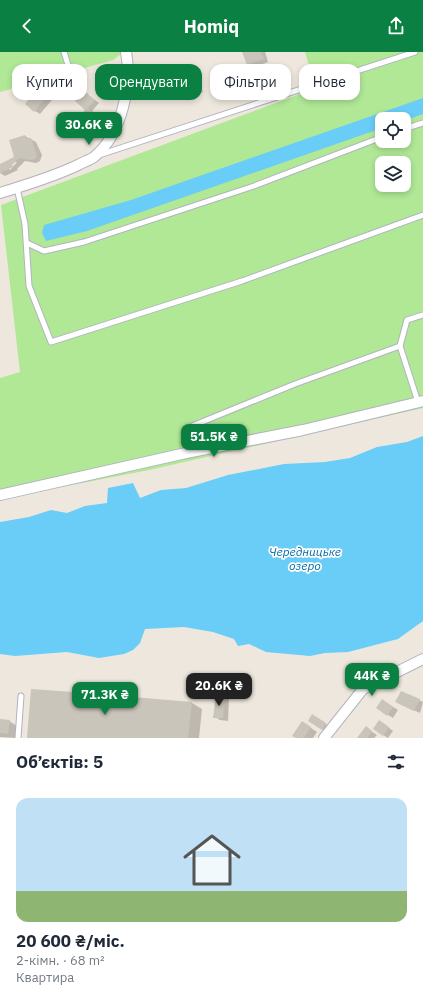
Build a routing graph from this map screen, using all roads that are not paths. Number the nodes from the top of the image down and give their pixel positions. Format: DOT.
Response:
graph roads {
  1 [pos="64,52"];
  2 [pos="126,52"];
  3 [pos="414,52"];
  4 [pos="68,64"];
  5 [pos="423,123"];
  6 [pos="411,127"];
  7 [pos="375,141"];
  8 [pos="94,157"];
  9 [pos="17,188"];
  10 [pos="0,193"];
  11 [pos="423,215"];
  12 [pos="27,244"];
  13 [pos="423,315"];
  14 [pos="400,346"];
  15 [pos="421,402"];
  16 [pos="186,453"];
  17 [pos="0,495"];
  18 [pos="423,659"];
  19 [pos="21,696"];
  20 [pos="18,738"];
  21 [pos="324,738"];
  1 -- 4 [label="lane"];
  2 -- 8 [label="street"];
  3 -- 8 [label="lane"];
  5 -- 6 [label="lane"];
  7 -- 12 [label="lane"];
  8 -- 9 [label="street"];
  9 -- 10 [label="street"];
  9 -- 12 [label="lane"];
  11 -- 12 [label="lane"];
  13 -- 14 [label="lane"];
  14 -- 15 [label="lane"];
  14 -- 16 [label="lane"];
  15 -- 16 [label="street"];
  16 -- 17 [label="street"];
  18 -- 21 [label="street"];
  19 -- 20 [label="lane"];
}
